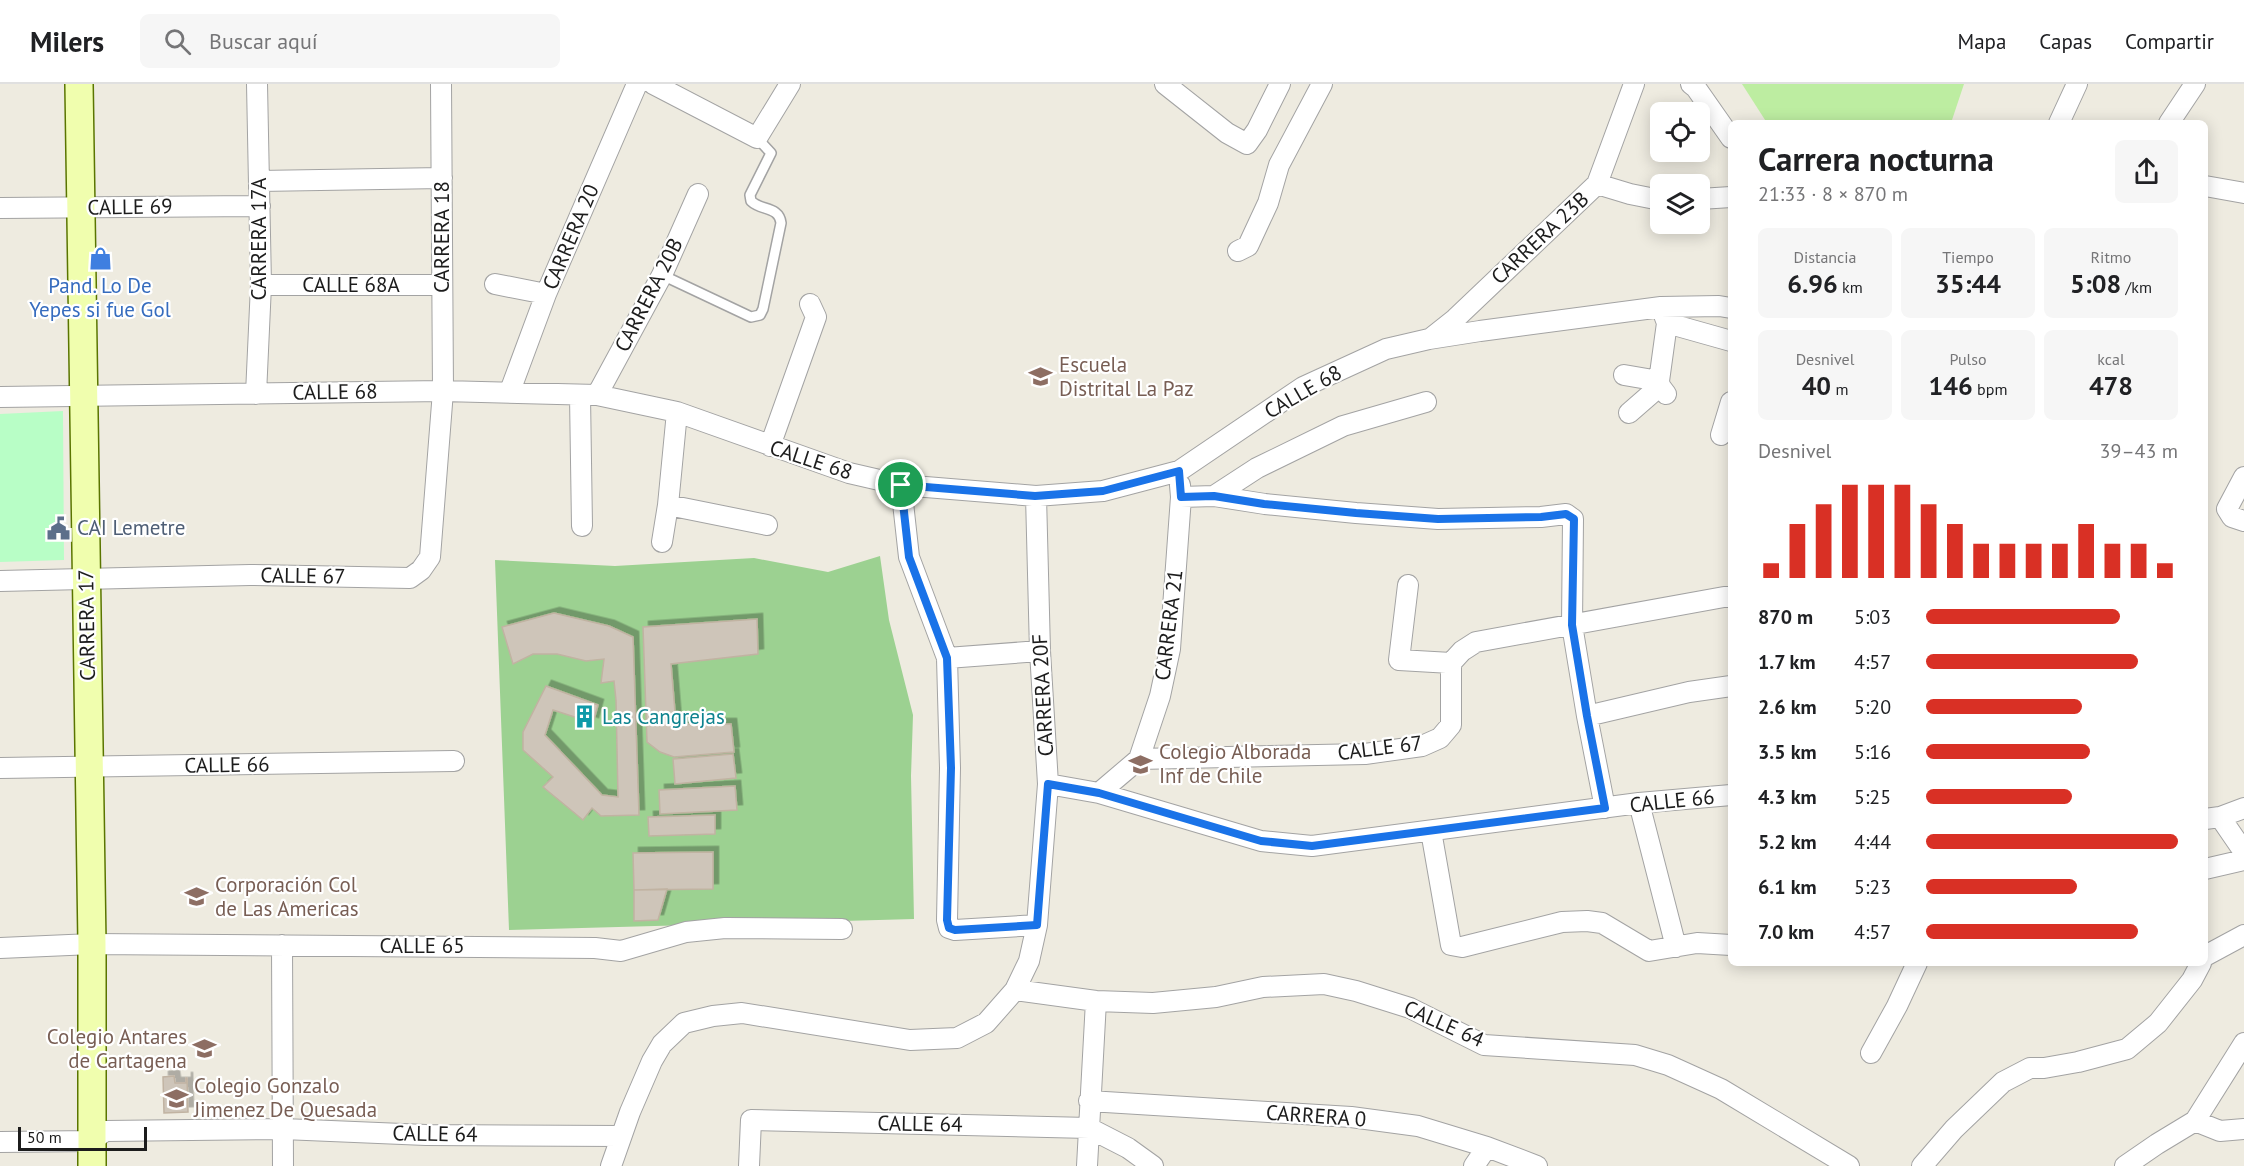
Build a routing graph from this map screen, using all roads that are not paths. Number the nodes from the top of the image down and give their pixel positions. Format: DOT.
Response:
graph roads {
  1 [pos="78,84"];
  2 [pos="257,84"];
  3 [pos="441,84"];
  4 [pos="638,84"];
  5 [pos="653,84"];
  6 [pos="790,84"];
  7 [pos="1165,84"];
  8 [pos="1280,84"];
  9 [pos="1322,84"];
  10 [pos="1634,84"];
  11 [pos="1690,84"];
  12 [pos="2077,84"];
  13 [pos="2195,84"];
  14 [pos="2060,120"];
  15 [pos="2171,120"];
  16 [pos="1728,134"];
  17 [pos="757,138"];
  18 [pos="442,178"];
  19 [pos="259,181"];
  20 [pos="1597,184"];
  21 [pos="2208,187"];
  22 [pos="2244,193"];
  23 [pos="698,194"];
  24 [pos="1728,197"];
  25 [pos="1650,198"];
  26 [pos="1710,198"];
  27 [pos="260,206"];
  28 [pos="0,208"];
  29 [pos="80,208"];
  30 [pos="1238,251"];
  31 [pos="662,275"];
  32 [pos="495,284"];
  33 [pos="261,285"];
  34 [pos="442,285"];
  35 [pos="546,294"];
  36 [pos="810,304"];
  37 [pos="1728,308"];
  38 [pos="1664,315"];
  39 [pos="1429,339"];
  40 [pos="1728,341"];
  41 [pos="1624,375"];
  42 [pos="1662,387"];
  43 [pos="443,391"];
  44 [pos="510,392"];
  45 [pos="256,394"];
  46 [pos="589,396"];
  47 [pos="0,397"];
  48 [pos="83,397"];
  49 [pos="1426,402"];
  50 [pos="677,412"];
  51 [pos="1728,412"];
  52 [pos="1629,413"];
  53 [pos="1721,435"];
  54 [pos="770,446"];
  55 [pos="1179,471"];
  56 [pos="2244,477"];
  57 [pos="901,485"];
  58 [pos="1035,496"];
  59 [pos="1214,496"];
  60 [pos="1181,497"];
  61 [pos="668,505"];
  62 [pos="2244,522"];
  63 [pos="767,525"];
  64 [pos="582,526"];
  65 [pos="662,542"];
  66 [pos="86,579"];
  67 [pos="0,581"];
  68 [pos="1408,585"];
  69 [pos="1728,598"];
  70 [pos="1572,625"];
  71 [pos="1040,651"];
  72 [pos="947,658"];
  73 [pos="1452,663"];
  74 [pos="1728,686"];
  75 [pos="1587,716"];
  76 [pos="1139,759"];
  77 [pos="454,761"];
  78 [pos="89,767"];
  79 [pos="0,768"];
  80 [pos="1048,784"];
  81 [pos="1099,793"];
  82 [pos="1728,795"];
  83 [pos="1639,803"];
  84 [pos="1605,808"];
  85 [pos="2244,808"];
  86 [pos="2212,818"];
  87 [pos="1431,831"];
  88 [pos="2244,852"];
  89 [pos="2244,860"];
  90 [pos="2208,868"];
  91 [pos="1037,925"];
  92 [pos="842,929"];
  93 [pos="2244,935"];
  94 [pos="92,944"];
  95 [pos="282,945"];
  96 [pos="1728,945"];
  97 [pos="1676,947"];
  98 [pos="0,948"];
  99 [pos="2208,954"];
  100 [pos="1916,966"];
  101 [pos="2199,966"];
  102 [pos="1016,990"];
  103 [pos="1096,1001"];
  104 [pos="2244,1043"];
  105 [pos="1871,1053"];
  106 [pos="1089,1101"];
  107 [pos="2194,1121"];
  108 [pos="1089,1128"];
  109 [pos="283,1129"];
  110 [pos="2244,1130"];
  111 [pos="621,1136"];
  112 [pos="0,1142"];
  113 [pos="1487,1147"];
  114 [pos="92,1154"];
  115 [pos="283,1166"];
  116 [pos="611,1166"];
  117 [pos="749,1166"];
  118 [pos="1087,1166"];
  119 [pos="1153,1166"];
  120 [pos="1474,1166"];
  121 [pos="1537,1166"];
  122 [pos="1849,1166"];
  123 [pos="1922,1166"];
  124 [pos="2125,1166"];
  1 -- 29 [label="main road, CARRERA 17"];
  2 -- 19 [label="street, CARRERA 17A"];
  3 -- 18 [label="street, CARRERA 18"];
  4 -- 35 [label="street, CARRERA 20"];
  5 -- 17 [label="street"];
  6 -- 17 [label="street"];
  7 -- 8 [label="street"];
  9 -- 30 [label="street"];
  10 -- 20 [label="street, CARRERA 23B"];
  11 -- 16 [label="street"];
  12 -- 14 [label="street"];
  13 -- 15 [label="street"];
  17 -- 31 [label="lane"];
  18 -- 19 [label="street"];
  18 -- 34 [label="street, CARRERA 18"];
  19 -- 27 [label="street, CARRERA 17A"];
  20 -- 25 [label="street"];
  20 -- 39 [label="street, CARRERA 23B"];
  21 -- 22 [label="street"];
  23 -- 31 [label="street, CARRERA 20B"];
  24 -- 26 [label="street"];
  27 -- 29 [label="street, CALLE 69"];
  27 -- 33 [label="street, CARRERA 17A"];
  28 -- 29 [label="street, CALLE 69"];
  29 -- 48 [label="main road, CARRERA 17"];
  31 -- 46 [label="street, CARRERA 20B"];
  32 -- 35 [label="street"];
  33 -- 34 [label="street, CALLE 68A"];
  33 -- 45 [label="street, CARRERA 17A"];
  34 -- 43 [label="street, CARRERA 18"];
  35 -- 44 [label="street, CARRERA 20"];
  36 -- 54 [label="street"];
  37 -- 38 [label="street, CALLE 68"];
  38 -- 39 [label="street, CALLE 68"];
  38 -- 40 [label="street, CALLE 68"];
  38 -- 42 [label="street"];
  39 -- 55 [label="street, CALLE 68"];
  41 -- 42 [label="street"];
  42 -- 52 [label="street"];
  43 -- 44 [label="street, CALLE 68"];
  43 -- 45 [label="street, CALLE 68"];
  43 -- 66 [label="street, CALLE 67"];
  44 -- 46 [label="street, CALLE 68"];
  45 -- 48 [label="street, CALLE 68"];
  46 -- 50 [label="street, CALLE 68"];
  46 -- 64 [label="street"];
  47 -- 48 [label="street, CALLE 68"];
  48 -- 66 [label="main road, CARRERA 17"];
  49 -- 59 [label="street"];
  50 -- 54 [label="street, CALLE 68"];
  50 -- 61 [label="street"];
  51 -- 53 [label="street"];
  54 -- 57 [label="street, CALLE 68"];
  55 -- 58 [label="street, CALLE 68"];
  55 -- 60 [label="street, CARRERA 21"];
  56 -- 62 [label="street"];
  57 -- 58 [label="street, CALLE 68"];
  57 -- 72 [label="street"];
  58 -- 71 [label="street, CARRERA 20F"];
  59 -- 60 [label="street"];
  59 -- 70 [label="street"];
  60 -- 76 [label="street, CARRERA 21"];
  61 -- 63 [label="street"];
  61 -- 65 [label="street"];
  66 -- 67 [label="street, CALLE 67"];
  66 -- 78 [label="main road, CARRERA 17"];
  68 -- 73 [label="street"];
  69 -- 70 [label="street"];
  70 -- 73 [label="street"];
  70 -- 75 [label="street"];
  71 -- 72 [label="street"];
  71 -- 80 [label="street, CARRERA 20F"];
  72 -- 91 [label="street"];
  73 -- 76 [label="street, CALLE 67"];
  74 -- 75 [label="street"];
  75 -- 84 [label="street"];
  76 -- 81 [label="street"];
  77 -- 78 [label="street, CALLE 66"];
  78 -- 79 [label="street, CALLE 66"];
  78 -- 94 [label="main road, CARRERA 17"];
  80 -- 81 [label="street, CALLE 66"];
  80 -- 91 [label="street, CARRERA 20F"];
  81 -- 87 [label="street, CALLE 66"];
  82 -- 83 [label="street, CALLE 66"];
  83 -- 84 [label="street, CALLE 66"];
  83 -- 97 [label="street"];
  84 -- 87 [label="street, CALLE 66"];
  85 -- 86 [label="street"];
  86 -- 88 [label="street"];
  87 -- 97 [label="street"];
  89 -- 90 [label="street"];
  91 -- 102 [label="street, CARRERA 20F"];
  92 -- 95 [label="street, CALLE 65"];
  93 -- 99 [label="street"];
  94 -- 95 [label="street, CALLE 65"];
  94 -- 98 [label="street, CALLE 65"];
  94 -- 114 [label="main road, CARRERA 17"];
  95 -- 109 [label="street"];
  96 -- 97 [label="street"];
  100 -- 105 [label="street"];
  101 -- 123 [label="street"];
  102 -- 103 [label="street, CALLE 64"];
  102 -- 111 [label="street, CARRERA 20F"];
  103 -- 106 [label="street"];
  103 -- 122 [label="street, CALLE 64"];
  104 -- 107 [label="street"];
  106 -- 108 [label="street"];
  106 -- 113 [label="street, CARRERA 0"];
  107 -- 110 [label="street"];
  107 -- 124 [label="street"];
  108 -- 117 [label="street, CALLE 64"];
  108 -- 118 [label="street"];
  108 -- 119 [label="street"];
  109 -- 111 [label="street, CALLE 64"];
  109 -- 114 [label="street, CALLE 64"];
  109 -- 115 [label="street"];
  111 -- 116 [label="street"];
  112 -- 114 [label="street, CALLE 64"];
  113 -- 120 [label="street"];
  113 -- 121 [label="street, CARRERA 0"];
}
